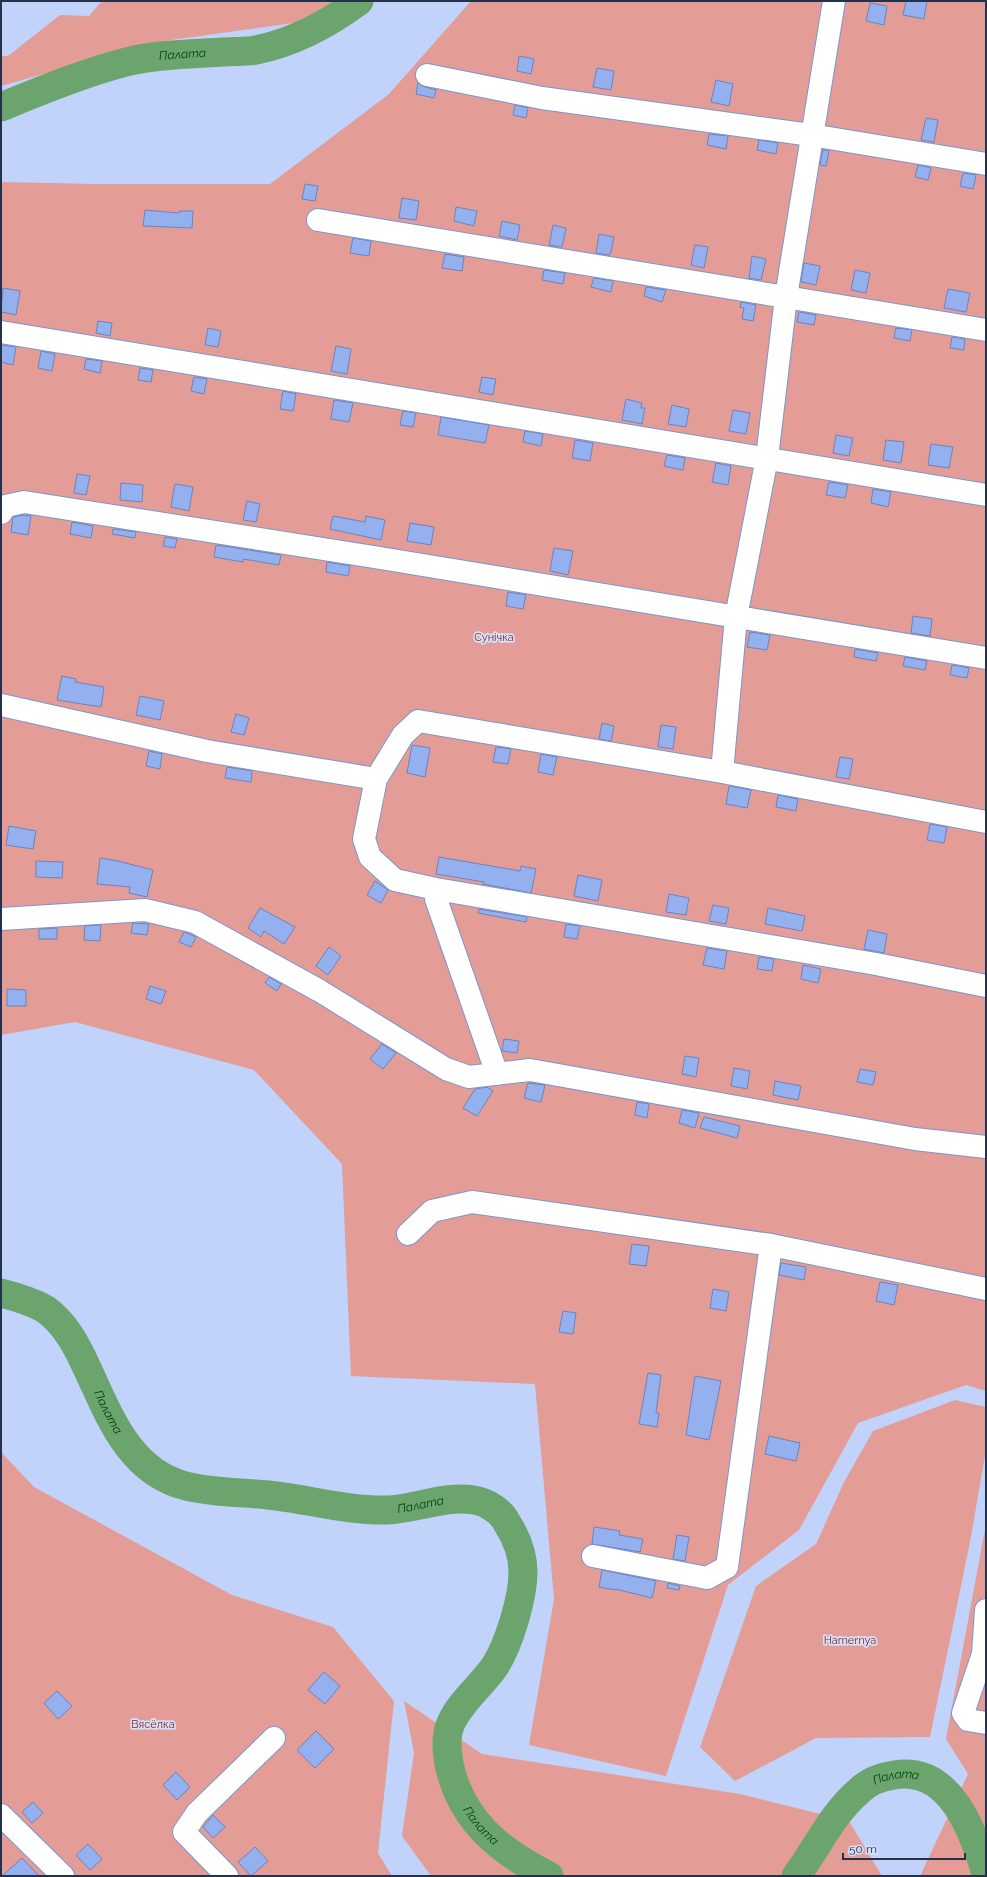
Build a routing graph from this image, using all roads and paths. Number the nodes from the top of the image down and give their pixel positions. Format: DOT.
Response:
graph roads {
  1 [pos="834,1"];
  2 [pos="427,75"];
  3 [pos="811,135"];
  4 [pos="986,164"];
  5 [pos="318,220"];
  6 [pos="786,297"];
  7 [pos="986,330"];
  8 [pos="1,332"];
  9 [pos="767,458"];
  10 [pos="986,495"];
  11 [pos="1,513"];
  12 [pos="736,617"];
  13 [pos="986,658"];
  14 [pos="1,705"];
  15 [pos="722,772"];
  16 [pos="376,779"];
  17 [pos="986,822"];
  18 [pos="436,889"];
  19 [pos="1,918"];
  20 [pos="986,986"];
  21 [pos="497,1074"];
  22 [pos="986,1147"];
  23 [pos="408,1234"];
  24 [pos="771,1246"];
  25 [pos="986,1289"];
  26 [pos="593,1556"];
  27 [pos="986,1610"];
  28 [pos="985,1656"];
  29 [pos="986,1722"];
  30 [pos="274,1738"];
  31 [pos="1,1815"];
  32 [pos="63,1876"];
  33 [pos="227,1876"];
  1 -- 3 [label="street"];
  2 -- 3 [label="street"];
  3 -- 4 [label="street"];
  3 -- 6 [label="street"];
  5 -- 6 [label="street"];
  6 -- 7 [label="street"];
  6 -- 9 [label="street"];
  8 -- 9 [label="street"];
  9 -- 10 [label="street"];
  9 -- 12 [label="street"];
  11 -- 12 [label="street"];
  12 -- 13 [label="street"];
  12 -- 15 [label="street"];
  14 -- 16 [label="street"];
  15 -- 16 [label="street"];
  15 -- 17 [label="street"];
  16 -- 18 [label="street"];
  18 -- 20 [label="street"];
  18 -- 21 [label="street"];
  19 -- 21 [label="street"];
  21 -- 22 [label="street"];
  23 -- 24 [label="street"];
  24 -- 25 [label="street"];
  24 -- 26 [label="street"];
  27 -- 28 [label="street"];
  28 -- 29 [label="street"];
  30 -- 33 [label="street"];
  31 -- 32 [label="street"];
}
